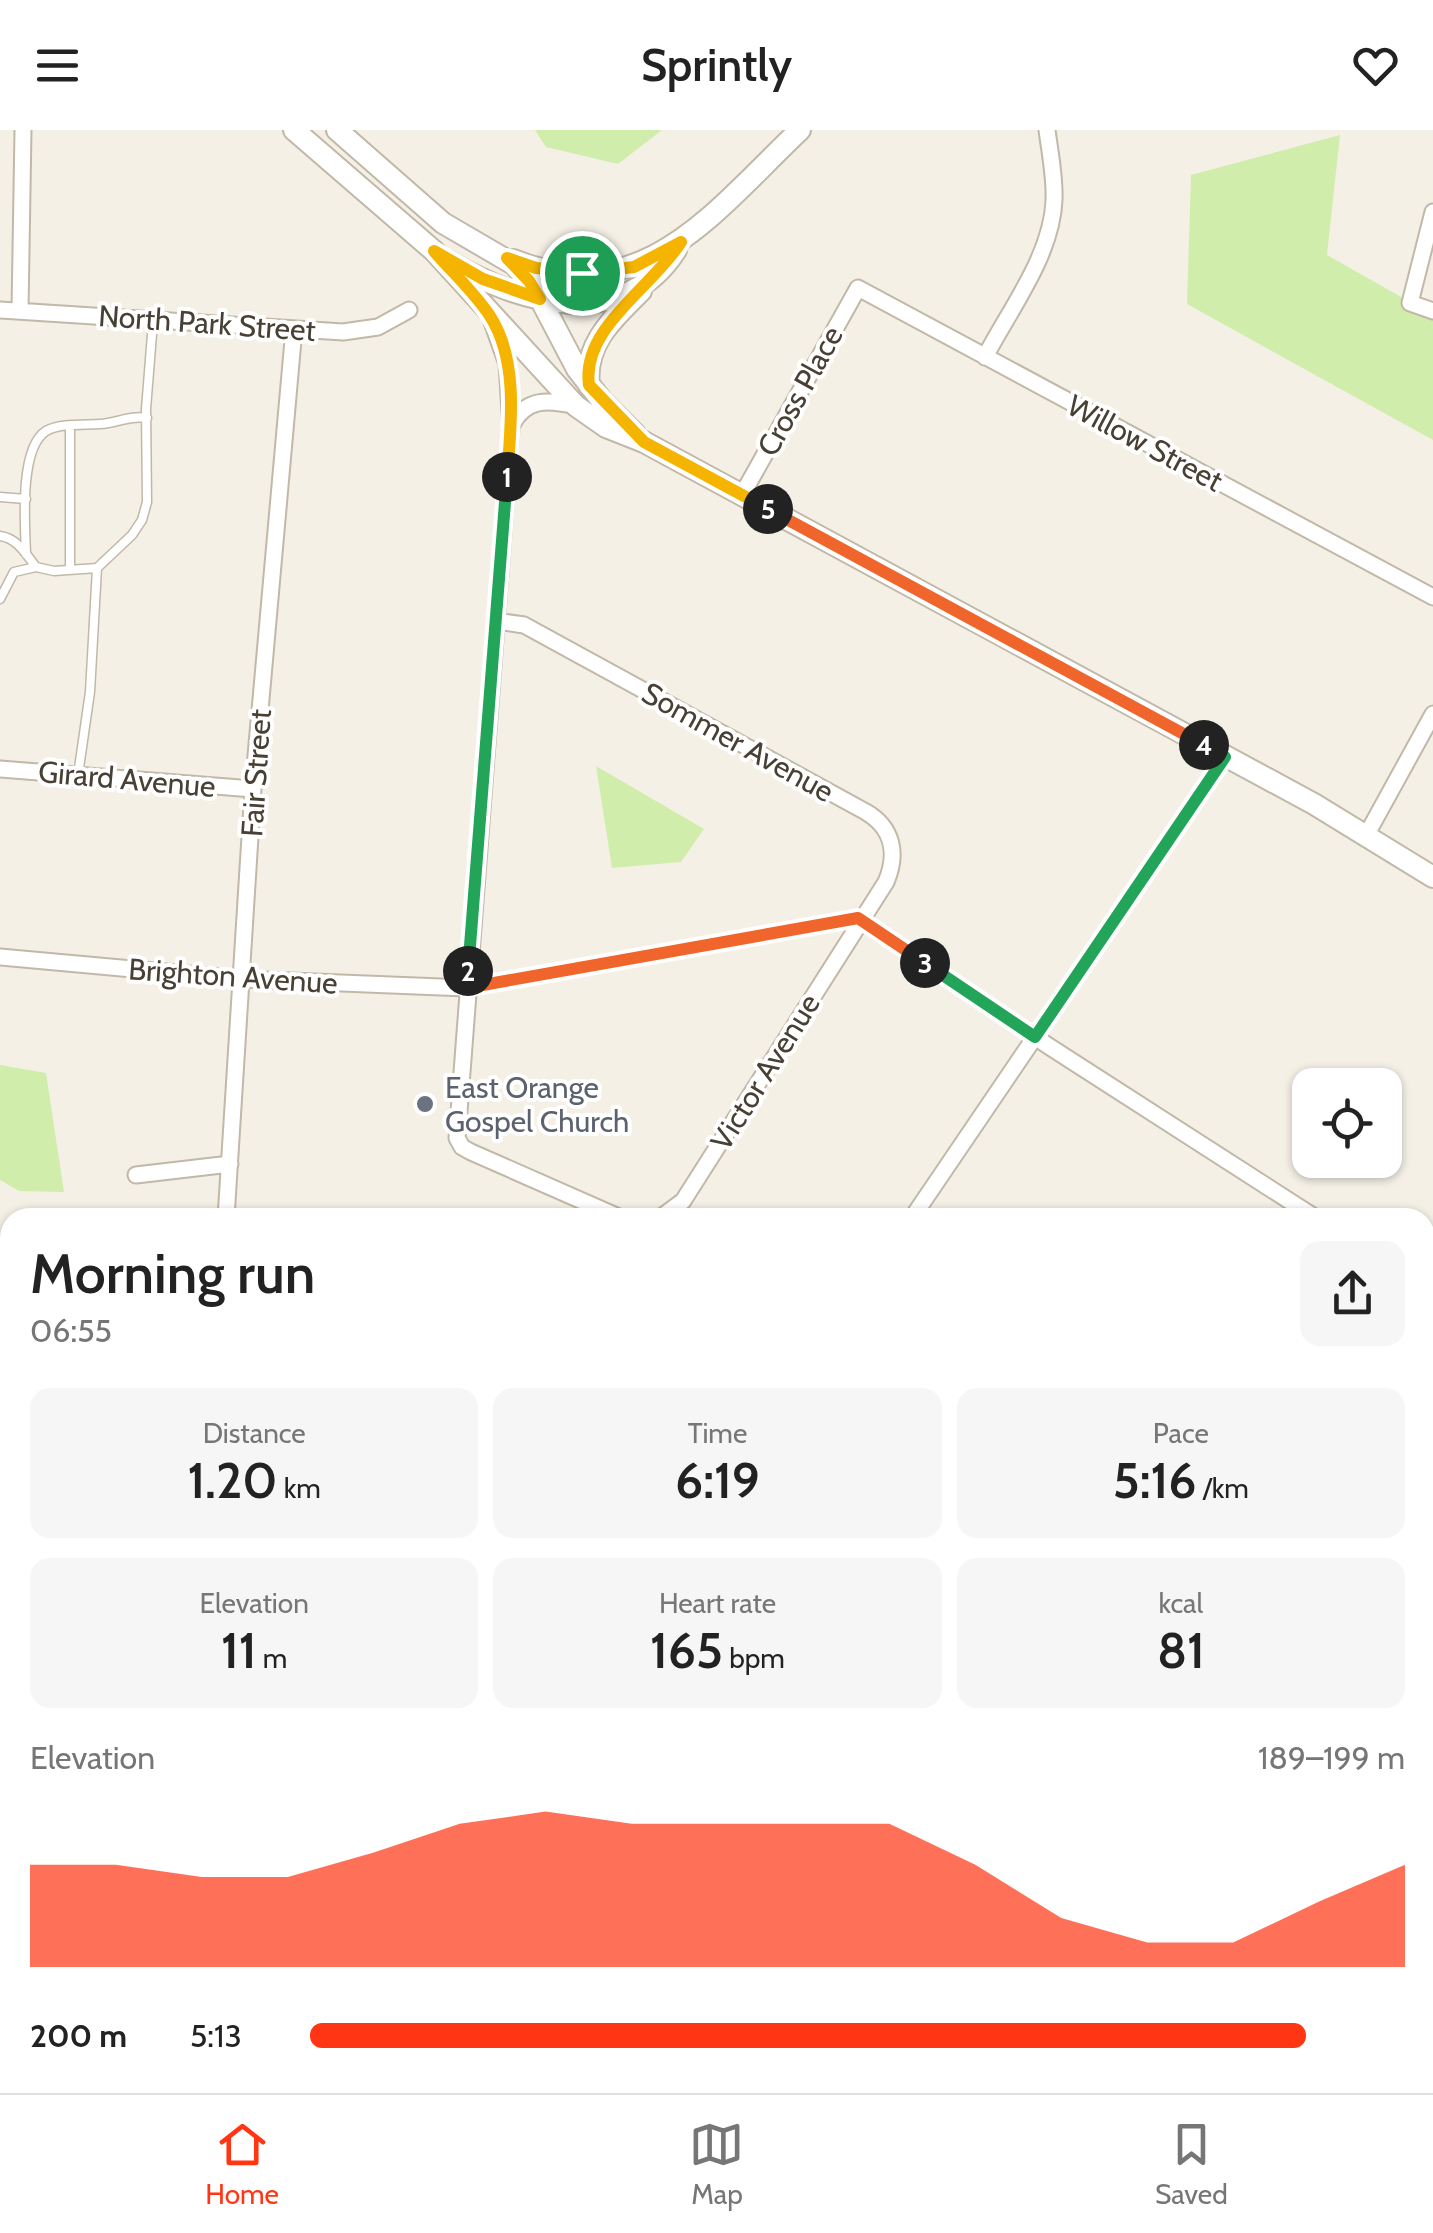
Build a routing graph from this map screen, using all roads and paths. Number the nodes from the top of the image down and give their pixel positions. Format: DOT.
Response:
graph roads {
  1 [pos="23,130"];
  2 [pos="294,130"];
  3 [pos="337,130"];
  4 [pos="800,130"];
  5 [pos="1047,130"];
  6 [pos="1433,212"];
  7 [pos="681,242"];
  8 [pos="434,251"];
  9 [pos="507,258"];
  10 [pos="654,278"];
  11 [pos="858,288"];
  12 [pos="540,299"];
  13 [pos="0,310"];
  14 [pos="409,310"];
  15 [pos="20,311"];
  16 [pos="1433,311"];
  17 [pos="490,317"];
  18 [pos="153,320"];
  19 [pos="294,328"];
  20 [pos="985,357"];
  21 [pos="589,385"];
  22 [pos="576,406"];
  23 [pos="147,418"];
  24 [pos="70,426"];
  25 [pos="511,429"];
  26 [pos="644,442"];
  27 [pos="742,495"];
  28 [pos="0,497"];
  29 [pos="26,499"];
  30 [pos="0,536"];
  31 [pos="26,554"];
  32 [pos="36,567"];
  33 [pos="97,568"];
  34 [pos="70,570"];
  35 [pos="5,578"];
  36 [pos="1433,596"];
  37 [pos="0,599"];
  38 [pos="496,621"];
  39 [pos="1433,714"];
  40 [pos="1225,757"];
  41 [pos="0,769"];
  42 [pos="78,776"];
  43 [pos="254,789"];
  44 [pos="1367,834"];
  45 [pos="1433,877"];
  46 [pos="862,920"];
  47 [pos="0,958"];
  48 [pos="242,979"];
  49 [pos="466,988"];
  50 [pos="1035,1037"];
  51 [pos="230,1164"];
  52 [pos="136,1176"];
  53 [pos="227,1208"];
  54 [pos="598,1208"];
  55 [pos="674,1208"];
  56 [pos="919,1208"];
  57 [pos="1300,1208"];
  1 -- 15 [label="street"];
  2 -- 8 [label="street"];
  3 -- 9 [label="street"];
  4 -- 7 [label="street"];
  5 -- 20 [label="street"];
  6 -- 16 [label="street"];
  7 -- 9 [label="street"];
  7 -- 10 [label="street"];
  8 -- 12 [label="street"];
  8 -- 17 [label="street"];
  9 -- 12 [label="street"];
  10 -- 12 [label="street"];
  10 -- 21 [label="street"];
  11 -- 20 [label="street, Willow Street"];
  11 -- 27 [label="street, Cross Place"];
  12 -- 21 [label="street"];
  13 -- 15 [label="street, North Park Street"];
  14 -- 19 [label="street, North Park Street"];
  15 -- 18 [label="street, North Park Street"];
  17 -- 22 [label="street"];
  17 -- 25 [label="street"];
  18 -- 19 [label="street, North Park Street"];
  18 -- 23 [label="lane"];
  19 -- 43 [label="street, Fair Street"];
  20 -- 36 [label="street, Willow Street"];
  21 -- 26 [label="street"];
  22 -- 25 [label="street"];
  22 -- 26 [label="street"];
  23 -- 24 [label="lane"];
  23 -- 33 [label="lane"];
  24 -- 29 [label="lane"];
  24 -- 34 [label="lane"];
  25 -- 38 [label="street"];
  26 -- 27 [label="street"];
  27 -- 40 [label="street"];
  28 -- 29 [label="lane"];
  29 -- 31 [label="lane"];
  30 -- 31 [label="lane"];
  31 -- 32 [label="lane"];
  32 -- 34 [label="lane"];
  32 -- 35 [label="lane"];
  33 -- 34 [label="lane"];
  33 -- 42 [label="lane"];
  35 -- 37 [label="lane"];
  38 -- 46 [label="street, Sommer Avenue"];
  38 -- 49 [label="street"];
  39 -- 44 [label="street"];
  40 -- 44 [label="street"];
  40 -- 50 [label="street"];
  41 -- 42 [label="street, Girard Avenue"];
  42 -- 43 [label="street, Girard Avenue"];
  43 -- 48 [label="street, Fair Street"];
  44 -- 45 [label="street"];
  46 -- 49 [label="street, Brighton Avenue"];
  46 -- 50 [label="street"];
  46 -- 55 [label="street, Victor Avenue"];
  47 -- 48 [label="street, Brighton Avenue"];
  48 -- 49 [label="street, Brighton Avenue"];
  48 -- 51 [label="street, Fair Street"];
  49 -- 54 [label="street"];
  50 -- 56 [label="street"];
  50 -- 57 [label="street"];
  51 -- 52 [label="street"];
  51 -- 53 [label="street, Fair Street"];
}
